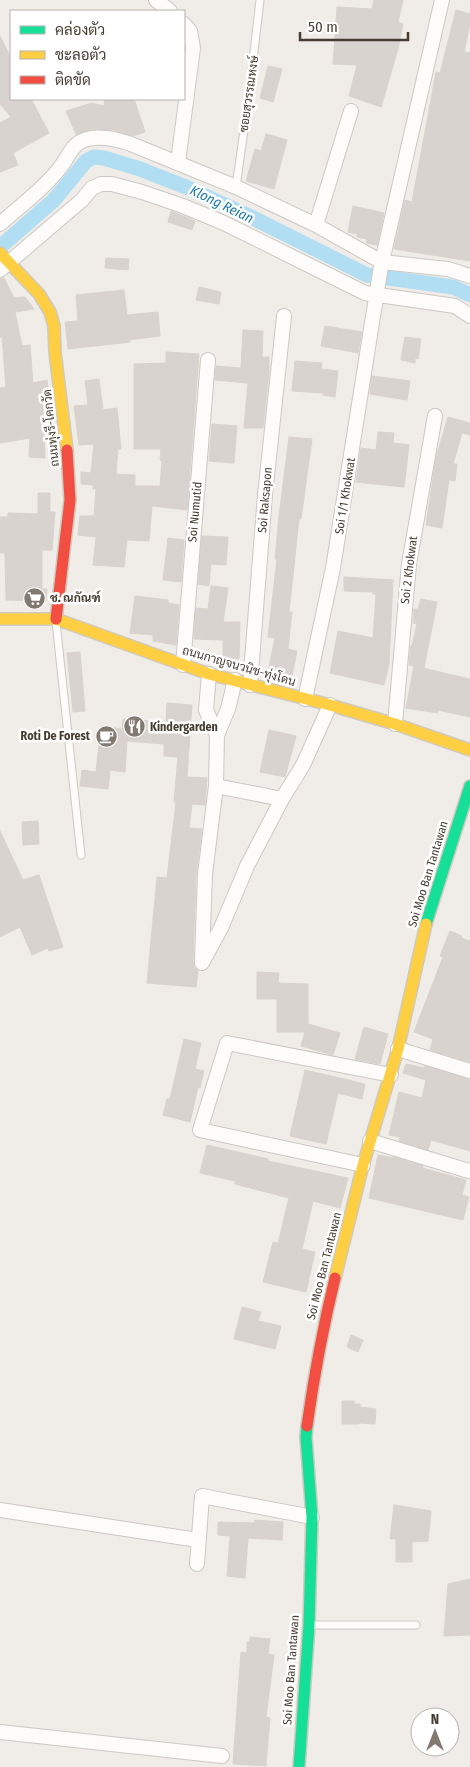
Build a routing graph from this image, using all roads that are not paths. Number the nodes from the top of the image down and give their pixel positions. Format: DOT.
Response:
graph roads {
  1 [pos="156,0"];
  2 [pos="260,0"];
  3 [pos="442,0"];
  4 [pos="169,10"];
  5 [pos="185,25"];
  6 [pos="351,111"];
  7 [pos="178,162"];
  8 [pos="236,187"];
  9 [pos="0,224"];
  10 [pos="316,225"];
  11 [pos="5,261"];
  12 [pos="382,264"];
  13 [pos="470,276"];
  14 [pos="376,293"];
  15 [pos="284,316"];
  16 [pos="470,316"];
  17 [pos="208,360"];
  18 [pos="436,416"];
  19 [pos="0,619"];
  20 [pos="56,619"];
  21 [pos="183,665"];
  22 [pos="210,674"];
  23 [pos="236,680"];
  24 [pos="250,684"];
  25 [pos="306,699"];
  26 [pos="330,705"];
  27 [pos="395,724"];
  28 [pos="218,735"];
  29 [pos="470,750"];
  30 [pos="216,786"];
  31 [pos="470,786"];
  32 [pos="282,799"];
  33 [pos="81,855"];
  34 [pos="398,1049"];
  35 [pos="470,1071"];
  36 [pos="390,1075"];
  37 [pos="370,1140"];
  38 [pos="363,1165"];
  39 [pos="469,1171"];
  40 [pos="0,1510"];
  41 [pos="312,1517"];
  42 [pos="198,1540"];
  43 [pos="197,1564"];
  44 [pos="308,1625"];
  45 [pos="416,1625"];
  46 [pos="0,1732"];
  47 [pos="222,1756"];
  48 [pos="299,1767"];
  1 -- 4 [label="street"];
  2 -- 8 [label="lane, ซอยสุวรรณหงษ์"];
  3 -- 12 [label="street, Soi 1/1 Khokwat"];
  5 -- 7 [label="street"];
  6 -- 10 [label="street"];
  7 -- 8 [label="street"];
  7 -- 9 [label="street"];
  8 -- 10 [label="street"];
  10 -- 12 [label="street"];
  11 -- 14 [label="street"];
  11 -- 20 [label="street, ถนนทุ่งรี-โคกวัด"];
  12 -- 13 [label="street"];
  12 -- 14 [label="street, Soi 1/1 Khokwat"];
  14 -- 16 [label="street"];
  14 -- 25 [label="street, Soi 1/1 Khokwat"];
  15 -- 24 [label="street, Soi Raksapon"];
  17 -- 21 [label="street, Soi Numutid"];
  18 -- 27 [label="street, Soi 2 Khokwat"];
  19 -- 20 [label="street, ถนนกาญจนวนิช-ทุ่งโดน"];
  20 -- 21 [label="street, ถนนกาญจนวนิช-ทุ่งโดน"];
  20 -- 33 [label="lane"];
  21 -- 22 [label="street, ถนนกาญจนวนิช-ทุ่งโดน"];
  22 -- 23 [label="street, ถนนกาญจนวนิช-ทุ่งโดน"];
  22 -- 28 [label="street"];
  23 -- 24 [label="street, ถนนกาญจนวนิช-ทุ่งโดน"];
  23 -- 28 [label="street"];
  24 -- 25 [label="street, ถนนกาญจนวนิช-ทุ่งโดน"];
  25 -- 26 [label="street, ถนนกาญจนวนิช-ทุ่งโดน"];
  26 -- 27 [label="street, ถนนกาญจนวนิช-ทุ่งโดน"];
  26 -- 32 [label="street"];
  27 -- 29 [label="street, ถนนกาญจนวนิช-ทุ่งโดน"];
  28 -- 30 [label="street"];
  30 -- 32 [label="street"];
  30 -- 32 [label="street"];
  31 -- 34 [label="street, Soi Moo Ban Tantawan"];
  34 -- 35 [label="street"];
  34 -- 36 [label="street, Soi Moo Ban Tantawan"];
  36 -- 37 [label="street, Soi Moo Ban Tantawan"];
  36 -- 38 [label="street"];
  37 -- 38 [label="street, Soi Moo Ban Tantawan"];
  37 -- 39 [label="street"];
  38 -- 41 [label="street, Soi Moo Ban Tantawan"];
  40 -- 42 [label="street"];
  41 -- 42 [label="street"];
  41 -- 44 [label="street, Soi Moo Ban Tantawan"];
  42 -- 43 [label="street"];
  44 -- 45 [label="lane"];
  44 -- 48 [label="street, Soi Moo Ban Tantawan"];
  46 -- 47 [label="street"];
}
